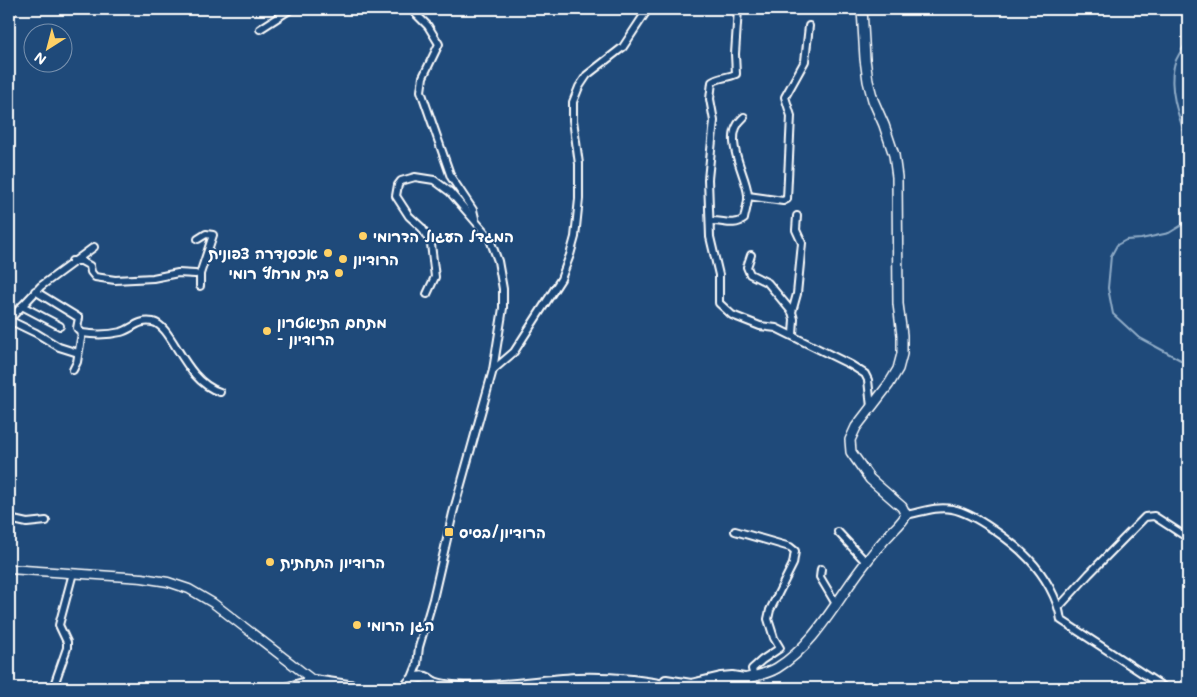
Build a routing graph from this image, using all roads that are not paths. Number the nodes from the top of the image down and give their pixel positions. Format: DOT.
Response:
graph roads {
  1 [pos="13,9"];
  2 [pos="291,9"];
  3 [pos="411,9"];
  4 [pos="648,9"];
  5 [pos="738,9"];
  6 [pos="862,9"];
  7 [pos="9,15"];
  8 [pos="809,26"];
  9 [pos="260,29"];
  10 [pos="744,117"];
  11 [pos="748,196"];
  12 [pos="797,216"];
  13 [pos="475,220"];
  14 [pos="710,221"];
  15 [pos="198,239"];
  16 [pos="94,247"];
  17 [pos="751,255"];
  18 [pos="72,261"];
  19 [pos="194,274"];
  20 [pos="200,286"];
  21 [pos="35,291"];
  22 [pos="427,294"];
  23 [pos="22,306"];
  24 [pos="792,312"];
  25 [pos="9,320"];
  26 [pos="60,326"];
  27 [pos="82,334"];
  28 [pos="793,335"];
  29 [pos="78,353"];
  30 [pos="73,370"];
  31 [pos="494,370"];
  32 [pos="220,392"];
  33 [pos="871,407"];
  34 [pos="906,514"];
  35 [pos="9,519"];
  36 [pos="46,521"];
  37 [pos="735,531"];
  38 [pos="838,532"];
  39 [pos="1188,538"];
  40 [pos="866,562"];
  41 [pos="9,569"];
  42 [pos="821,569"];
  43 [pos="73,573"];
  44 [pos="836,604"];
  45 [pos="1059,608"];
  46 [pos="417,666"];
  47 [pos="749,678"];
  48 [pos="627,680"];
  49 [pos="314,681"];
  50 [pos="432,683"];
  51 [pos="721,683"];
  52 [pos="408,685"];
  53 [pos="53,688"];
  54 [pos="289,688"];
  55 [pos="362,688"];
  56 [pos="466,688"];
  57 [pos="674,688"];
  58 [pos="712,688"];
  59 [pos="734,688"];
  60 [pos="1165,688"];
  1 -- 7 [label="street"];
  2 -- 9 [label="street"];
  3 -- 13 [label="street"];
  4 -- 31 [label="street"];
  5 -- 14 [label="street"];
  6 -- 33 [label="main road"];
  8 -- 11 [label="street"];
  10 -- 11 [label="street"];
  11 -- 14 [label="street"];
  12 -- 24 [label="street"];
  13 -- 22 [label="street"];
  13 -- 31 [label="street"];
  14 -- 28 [label="street"];
  15 -- 20 [label="street"];
  16 -- 18 [label="street"];
  17 -- 24 [label="street"];
  18 -- 19 [label="street"];
  18 -- 21 [label="street"];
  21 -- 23 [label="street"];
  21 -- 27 [label="street"];
  23 -- 25 [label="street"];
  23 -- 26 [label="street"];
  24 -- 28 [label="street"];
  25 -- 29 [label="street"];
  27 -- 29 [label="street"];
  27 -- 32 [label="street"];
  28 -- 33 [label="street"];
  29 -- 30 [label="street"];
  31 -- 46 [label="street"];
  33 -- 34 [label="main road"];
  34 -- 40 [label="main road"];
  34 -- 45 [label="street"];
  35 -- 36 [label="street"];
  37 -- 47 [label="street"];
  38 -- 40 [label="street"];
  39 -- 45 [label="street"];
  40 -- 44 [label="main road"];
  41 -- 43 [label="street"];
  42 -- 44 [label="street"];
  43 -- 49 [label="street"];
  43 -- 53 [label="street"];
  44 -- 47 [label="main road"];
  45 -- 60 [label="street"];
  46 -- 50 [label="street"];
  46 -- 52 [label="street"];
  47 -- 51 [label="main road"];
  47 -- 59 [label="main road"];
  48 -- 51 [label="main road"];
  48 -- 56 [label="main road"];
  48 -- 57 [label="main road"];
  49 -- 54 [label="main road"];
  49 -- 55 [label="main road"];
  50 -- 52 [label="main road"];
  50 -- 56 [label="main road"];
  51 -- 58 [label="main road"];
}
